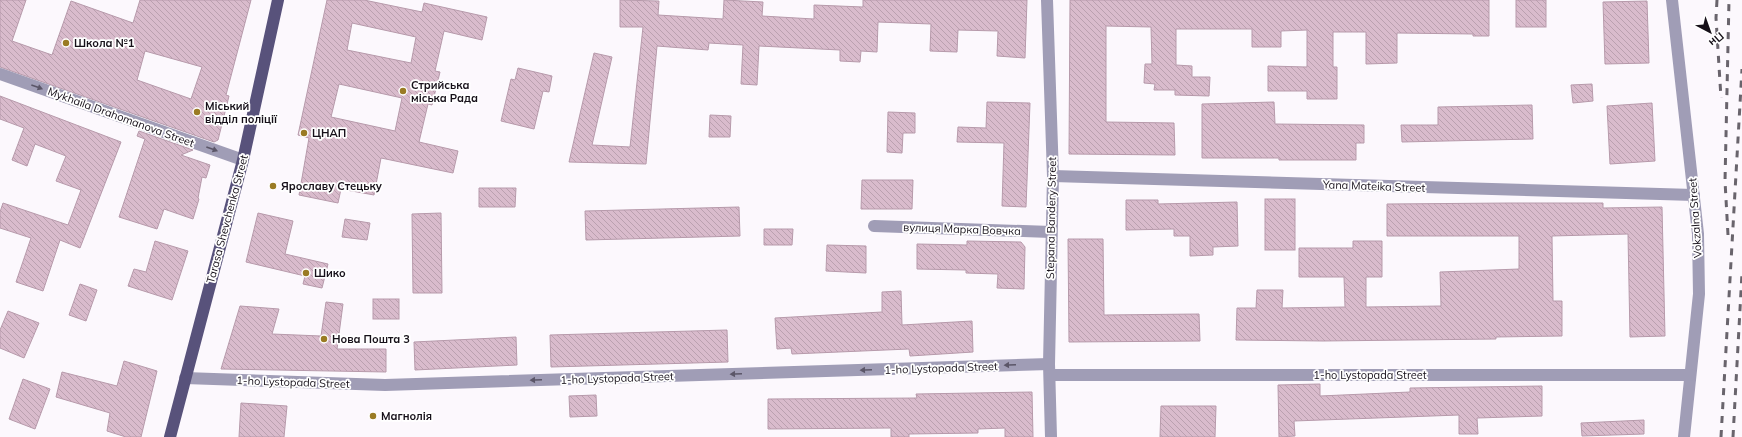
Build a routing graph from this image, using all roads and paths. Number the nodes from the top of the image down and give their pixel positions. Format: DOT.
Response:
graph roads {
  1 [pos="278,0"];
  2 [pos="1047,0"];
  3 [pos="1672,0"];
  4 [pos="0,74"];
  5 [pos="243,160"];
  6 [pos="1053,176"];
  7 [pos="1694,195"];
  8 [pos="874,226"];
  9 [pos="1051,232"];
  10 [pos="1049,370"];
  11 [pos="1690,375"];
  12 [pos="185,378"];
  13 [pos="170,437"];
  14 [pos="1051,437"];
  15 [pos="1684,437"];
  1 -- 5 [label="main road, Tarasa Shevchenka Street"];
  2 -- 6 [label="street, Stepana Bandery Street"];
  3 -- 7 [label="street, Vokzalna Street"];
  4 -- 5 [label="street, Mykhaila Drahomanova Street, one-way"];
  5 -- 12 [label="main road, Tarasa Shevchenka Street"];
  6 -- 7 [label="street, Yana Mateika Street"];
  6 -- 9 [label="street, Stepana Bandery Street"];
  7 -- 11 [label="street, Vokzalna Street"];
  8 -- 9 [label="street, вулиця Марка Вовчка"];
  9 -- 10 [label="street, Stepana Bandery Street"];
  10 -- 11 [label="street, 1-ho Lystopada Street"];
  10 -- 12 [label="street, 1-ho Lystopada Street, one-way"];
  10 -- 14 [label="street, Stepana Bandery Street"];
  11 -- 15 [label="street, Vokzalna Street"];
  12 -- 13 [label="main road, Tarasa Shevchenka Street"];
}
